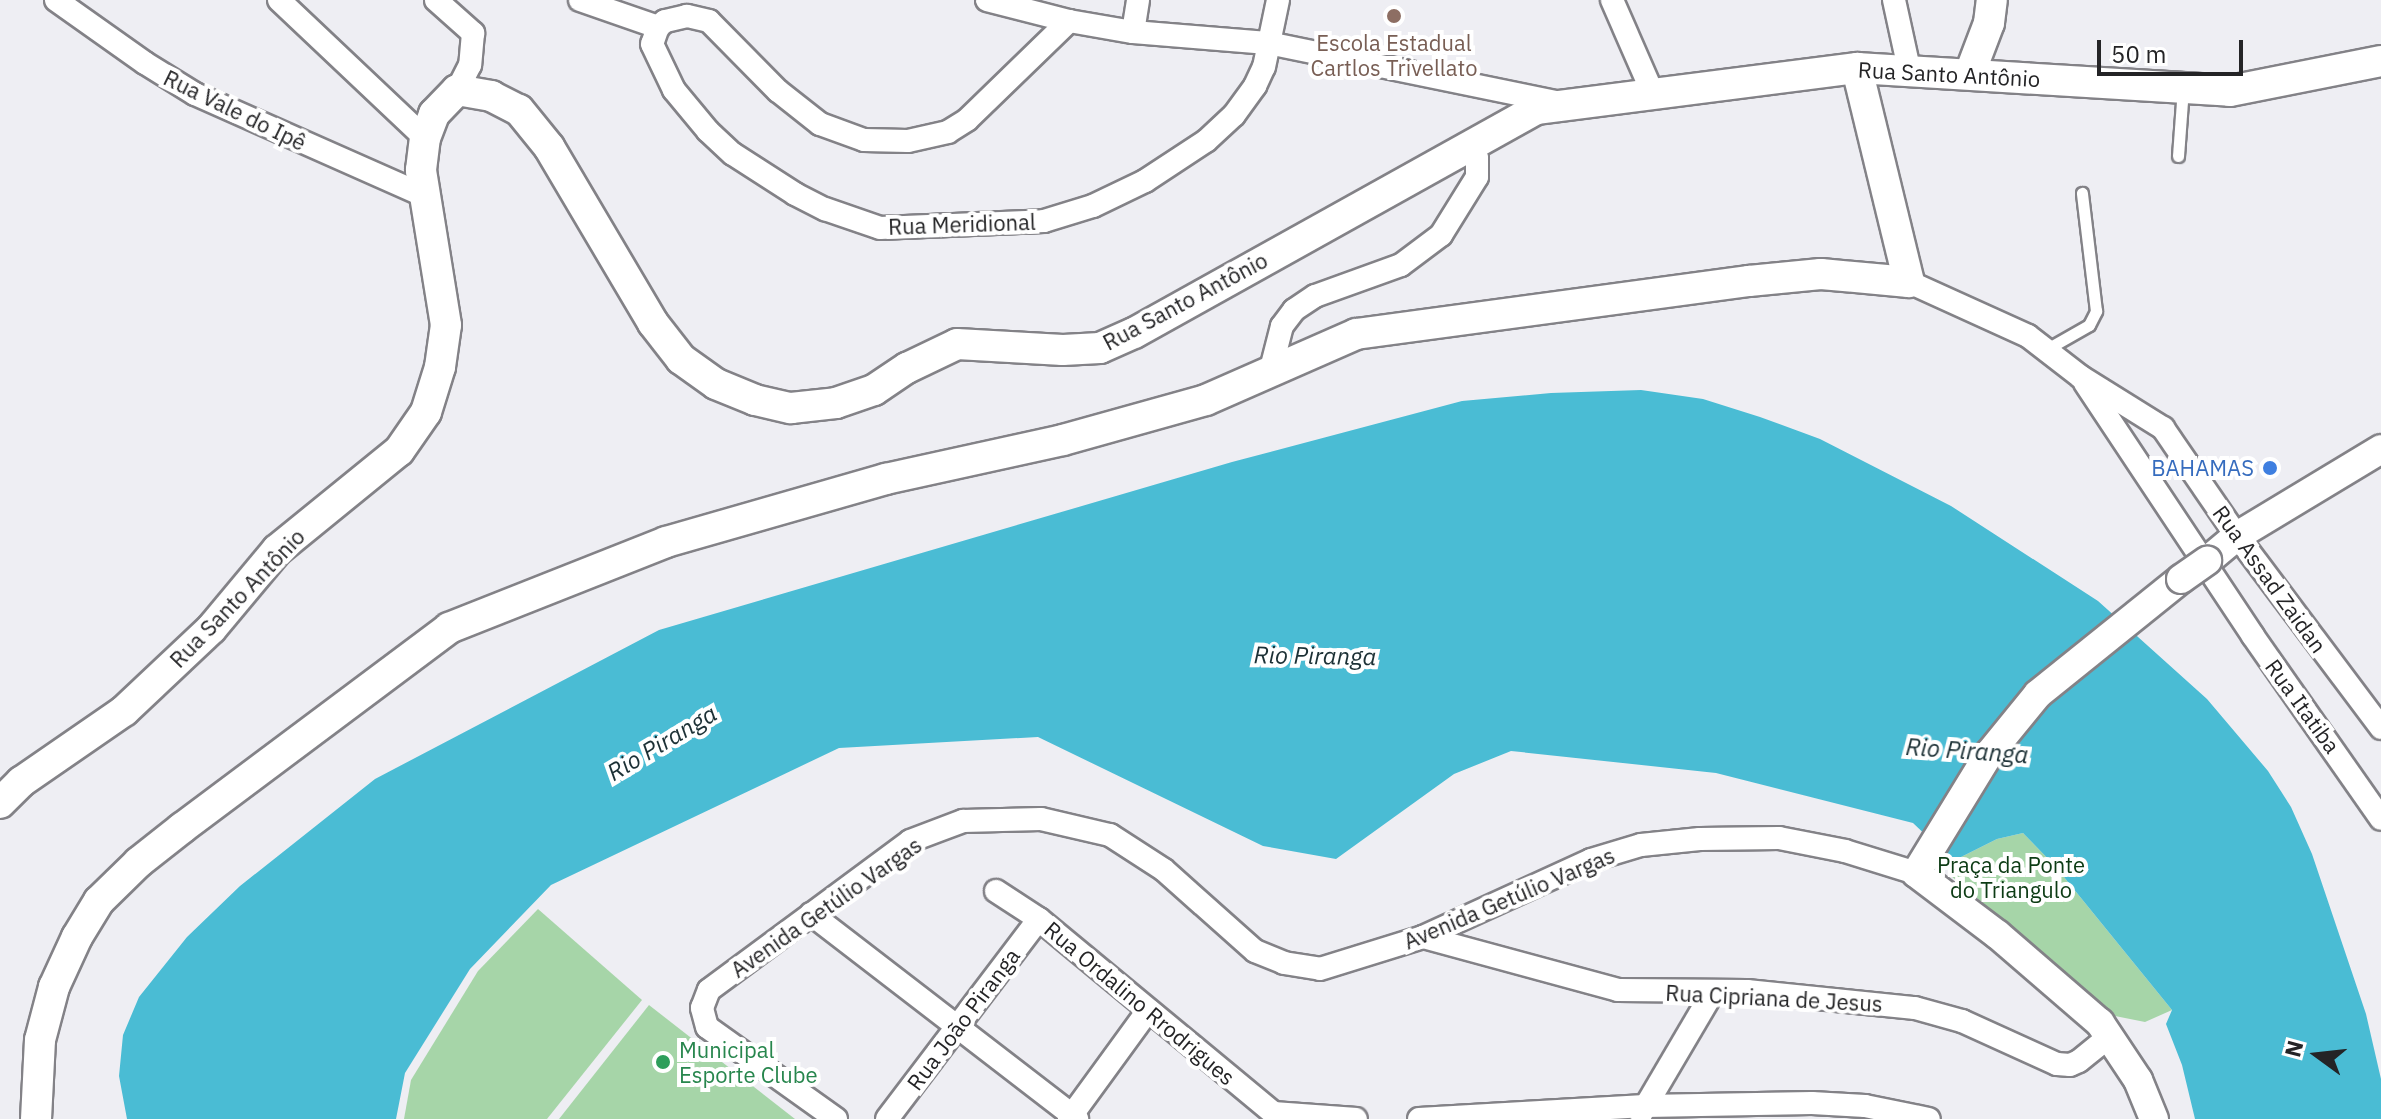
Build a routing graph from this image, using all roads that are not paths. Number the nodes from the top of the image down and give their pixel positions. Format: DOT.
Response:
graph roads {
  1 [pos="56,0"];
  2 [pos="279,0"];
  3 [pos="436,0"];
  4 [pos="580,0"];
  5 [pos="987,0"];
  6 [pos="1138,0"];
  7 [pos="1278,0"];
  8 [pos="1612,0"];
  9 [pos="1894,0"];
  10 [pos="1992,0"];
  11 [pos="1069,21"];
  12 [pos="658,27"];
  13 [pos="1133,32"];
  14 [pos="1268,43"];
  15 [pos="2381,61"];
  16 [pos="1857,68"];
  17 [pos="1909,69"];
  18 [pos="1970,73"];
  19 [pos="2183,88"];
  20 [pos="457,90"];
  21 [pos="1654,96"];
  22 [pos="1573,105"];
  23 [pos="425,138"];
  24 [pos="1471,145"];
  25 [pos="2178,156"];
  26 [pos="2082,193"];
  27 [pos="427,197"];
  28 [pos="1909,282"];
  29 [pos="2047,349"];
  30 [pos="1271,369"];
  31 [pos="2081,377"];
  32 [pos="2381,449"];
  33 [pos="2237,536"];
  34 [pos="2225,592"];
  35 [pos="2381,728"];
  36 [pos="2373,795"];
  37 [pos="0,803"];
  38 [pos="2381,819"];
  39 [pos="1920,867"];
  40 [pos="996,891"];
  41 [pos="811,914"];
  42 [pos="1039,919"];
  43 [pos="1423,937"];
  44 [pos="1713,992"];
  45 [pos="1147,1012"];
  46 [pos="957,1026"];
  47 [pos="2110,1036"];
  48 [pos="1642,1112"];
  49 [pos="1275,1117"];
  50 [pos="1072,1118"];
  51 [pos="36,1119"];
  52 [pos="836,1119"];
  53 [pos="887,1119"];
  54 [pos="1356,1119"];
  55 [pos="1419,1119"];
  56 [pos="1929,1119"];
  57 [pos="2154,1119"];
  1 -- 27 [label="street, Rua Vale do Ipê"];
  2 -- 23 [label="street"];
  3 -- 20 [label="street"];
  4 -- 12 [label="street"];
  5 -- 11 [label="street"];
  6 -- 13 [label="street"];
  7 -- 14 [label="street, Rua Meridional"];
  8 -- 21 [label="street"];
  9 -- 17 [label="street"];
  10 -- 18 [label="main road"];
  11 -- 12 [label="street"];
  11 -- 13 [label="street"];
  12 -- 14 [label="street, Rua Meridional"];
  13 -- 14 [label="street"];
  14 -- 22 [label="street"];
  15 -- 19 [label="main road, Rua Santo Antônio"];
  16 -- 17 [label="main road, Rua Santo Antônio"];
  16 -- 21 [label="main road, Rua Santo Antônio"];
  16 -- 28 [label="main road"];
  17 -- 18 [label="main road, Rua Santo Antônio"];
  18 -- 19 [label="main road, Rua Santo Antônio"];
  19 -- 25 [label="lane"];
  20 -- 23 [label="main road, Rua Santo Antônio"];
  20 -- 24 [label="main road, Rua Santo Antônio"];
  21 -- 22 [label="main road, Rua Santo Antônio"];
  22 -- 24 [label="main road, Rua Santo Antônio"];
  23 -- 27 [label="main road, Rua Santo Antônio"];
  24 -- 30 [label="street"];
  26 -- 29 [label="lane"];
  27 -- 37 [label="main road, Rua Santo Antônio"];
  28 -- 29 [label="street, Rua Assad Zaidan"];
  28 -- 30 [label="main road"];
  29 -- 31 [label="street, Rua Assad Zaidan"];
  30 -- 51 [label="main road"];
  31 -- 33 [label="street, Rua Assad Zaidan"];
  31 -- 34 [label="street, Rua Assad Zaidan"];
  32 -- 33 [label="street"];
  33 -- 35 [label="street, Rua Assad Zaidan"];
  33 -- 39 [label="street, bridge"];
  34 -- 36 [label="street, Rua Itatiba"];
  36 -- 38 [label="street, Rua Itatiba"];
  39 -- 43 [label="street, Avenida Getúlio Vargas"];
  39 -- 47 [label="street"];
  40 -- 42 [label="street, Rua Ordalino Rrodrigues"];
  41 -- 43 [label="street, Avenida Getúlio Vargas"];
  41 -- 46 [label="street"];
  41 -- 52 [label="street, Avenida Getúlio Vargas"];
  42 -- 45 [label="street, Rua Ordalino Rrodrigues"];
  42 -- 46 [label="street, Rua João Piranga"];
  43 -- 44 [label="street, Rua Cipriana de Jesus"];
  44 -- 47 [label="street, Rua Cipriana de Jesus"];
  44 -- 48 [label="street"];
  45 -- 49 [label="street, Rua Ordalino Rrodrigues"];
  45 -- 50 [label="street"];
  46 -- 50 [label="street"];
  46 -- 53 [label="street, Rua João Piranga"];
  47 -- 57 [label="street"];
  48 -- 55 [label="street"];
  48 -- 56 [label="street"];
  49 -- 54 [label="street"];
}
